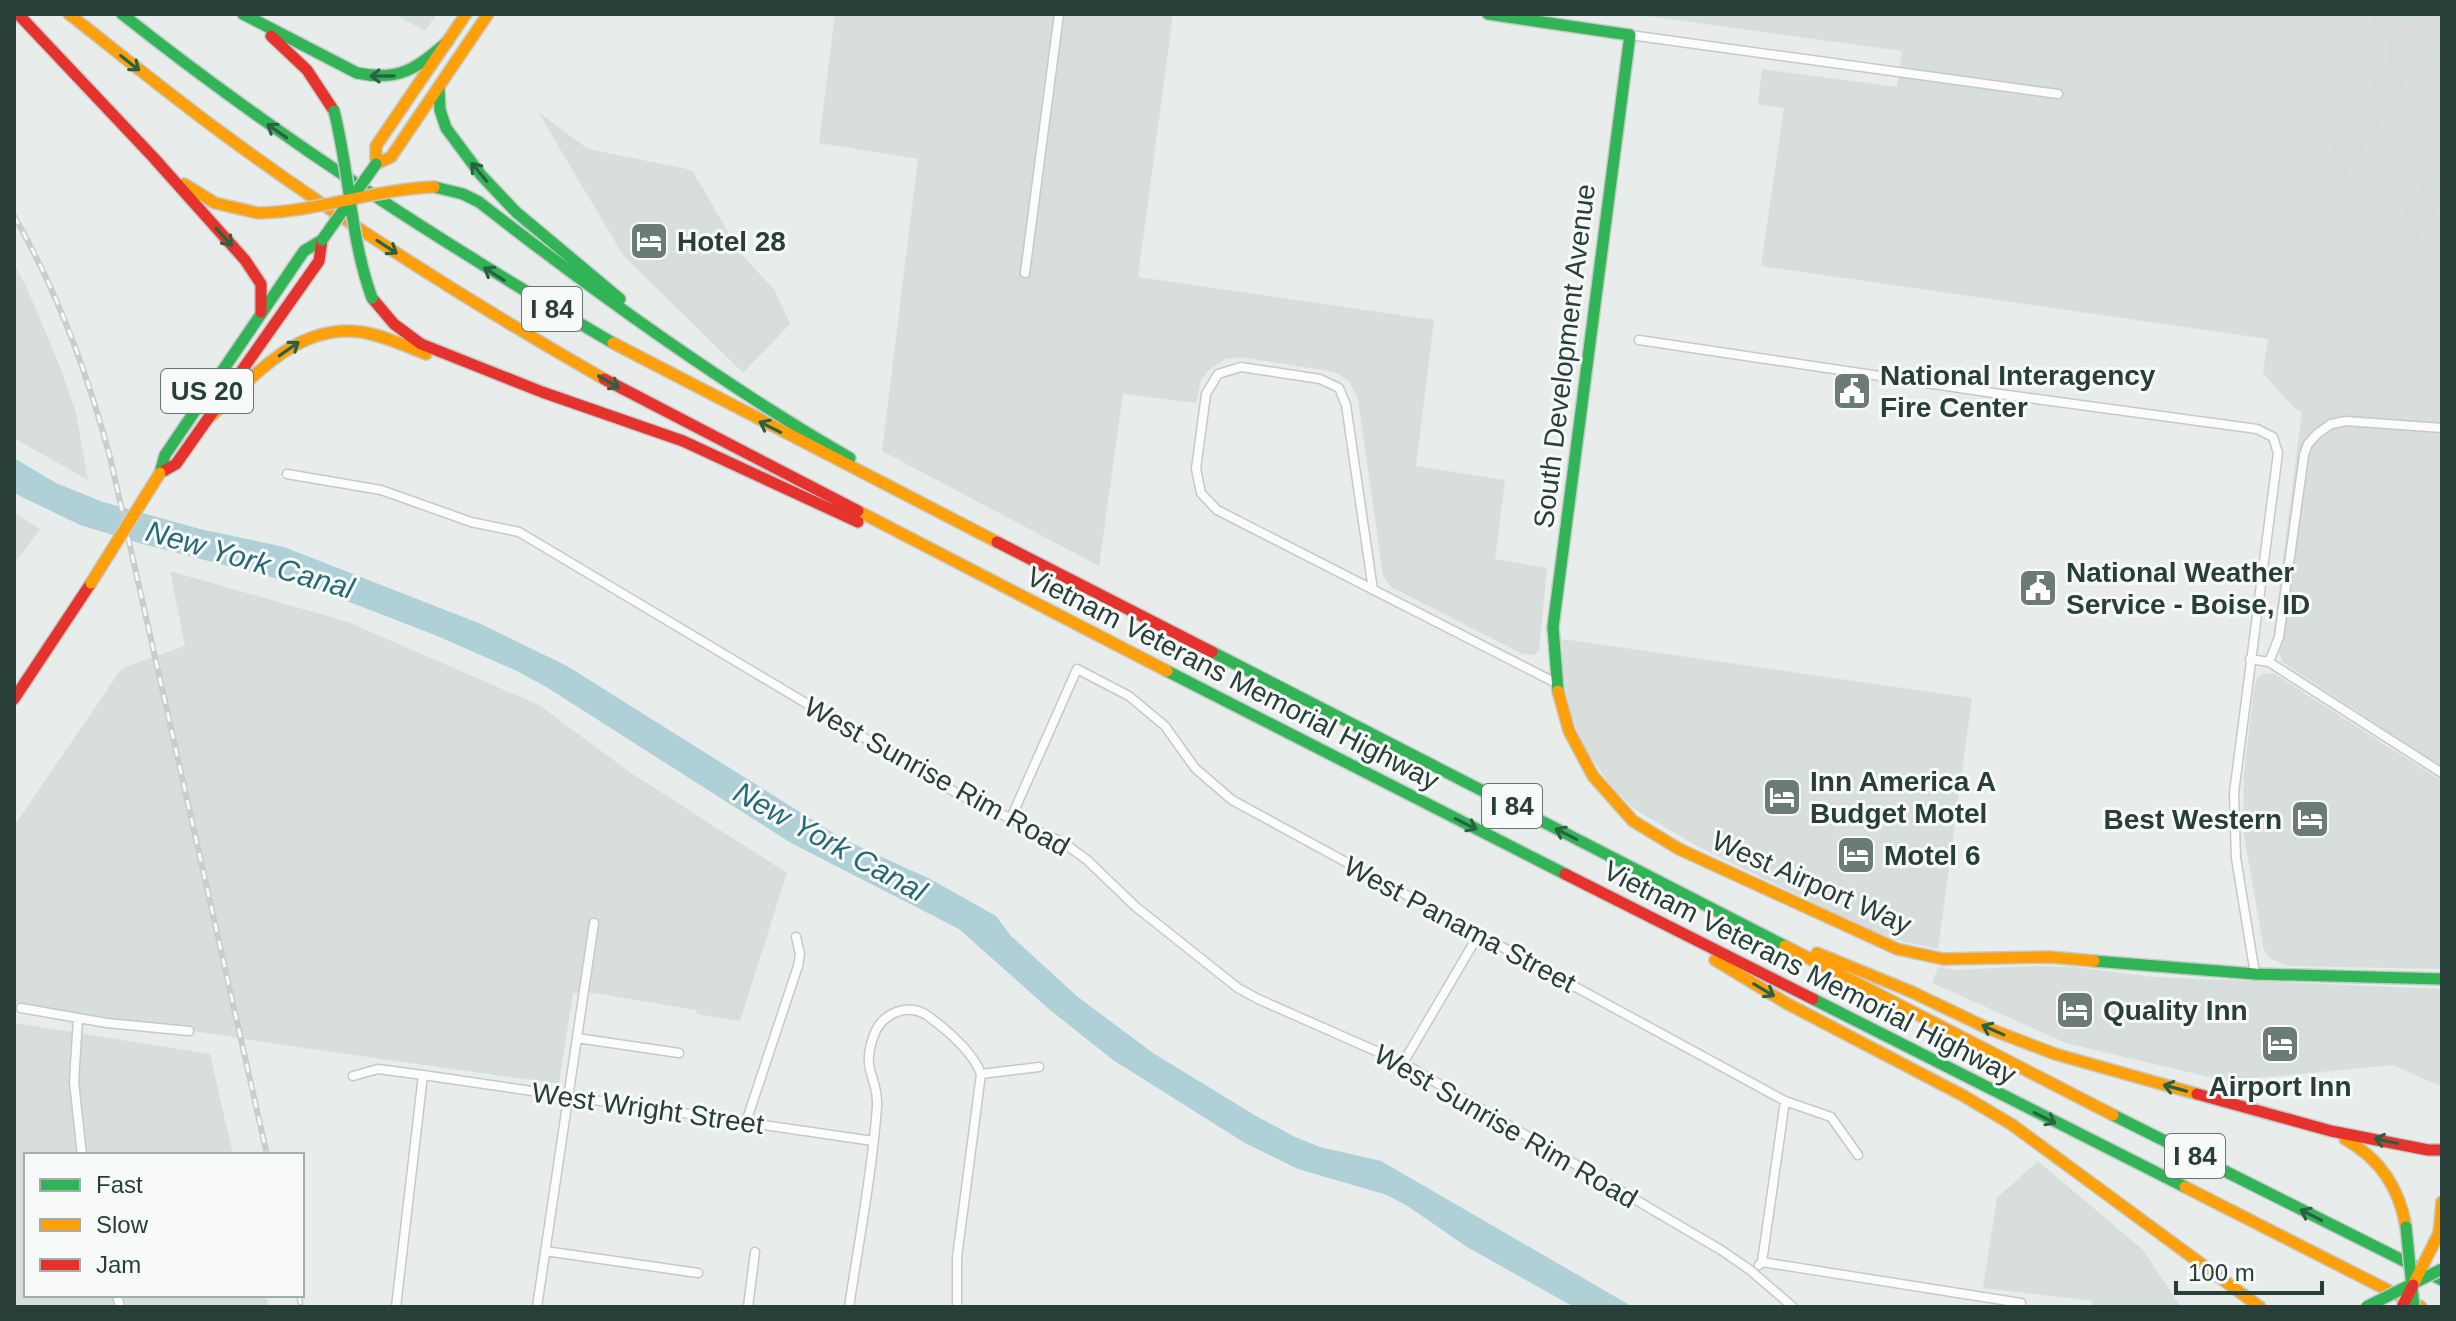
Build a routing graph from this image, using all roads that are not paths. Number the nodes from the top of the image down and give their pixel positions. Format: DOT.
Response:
graph roads {
  1 [pos="18,14"];
  2 [pos="69,14"];
  3 [pos="122,14"];
  4 [pos="240,14"];
  5 [pos="466,14"];
  6 [pos="488,14"];
  7 [pos="1059,14"];
  8 [pos="1488,14"];
  9 [pos="1630,35"];
  10 [pos="448,41"];
  11 [pos="439,89"];
  12 [pos="2058,94"];
  13 [pos="153,157"];
  14 [pos="376,164"];
  15 [pos="349,202"];
  16 [pos="322,240"];
  17 [pos="1025,273"];
  18 [pos="261,312"];
  19 [pos="1639,340"];
  20 [pos="672,343"];
  21 [pos="542,392"];
  22 [pos="209,418"];
  23 [pos="2442,428"];
  24 [pos="160,473"];
  25 [pos="287,474"];
  26 [pos="1014,552"];
  27 [pos="1373,590"];
  28 [pos="1097,636"];
  29 [pos="2250,659"];
  30 [pos="2269,662"];
  31 [pos="1556,683"];
  32 [pos="14,699"];
  33 [pos="2442,773"];
  34 [pos="1011,818"];
  35 [pos="1626,906"];
  36 [pos="1724,915"];
  37 [pos="594,923"];
  38 [pos="1479,934"];
  39 [pos="796,937"];
  40 [pos="2255,974"];
  41 [pos="2442,979"];
  42 [pos="21,1008"];
  43 [pos="78,1018"];
  44 [pos="189,1031"];
  45 [pos="577,1038"];
  46 [pos="679,1053"];
  47 [pos="1403,1063"];
  48 [pos="1039,1067"];
  49 [pos="981,1074"];
  50 [pos="423,1075"];
  51 [pos="353,1076"];
  52 [pos="567,1096"];
  53 [pos="1785,1101"];
  54 [pos="746,1122"];
  55 [pos="2331,1131"];
  56 [pos="873,1141"];
  57 [pos="2442,1150"];
  58 [pos="82,1153"];
  59 [pos="1858,1155"];
  60 [pos="2442,1202"];
  61 [pos="2440,1232"];
  62 [pos="545,1251"];
  63 [pos="755,1252"];
  64 [pos="1762,1262"];
  65 [pos="2442,1269"];
  66 [pos="1750,1270"];
  67 [pos="698,1273"];
  68 [pos="2442,1280"];
  69 [pos="2413,1285"];
  70 [pos="2250,1298"];
  71 [pos="2020,1305"];
  72 [pos="396,1307"];
  73 [pos="537,1307"];
  74 [pos="748,1307"];
  75 [pos="849,1307"];
  76 [pos="957,1307"];
  77 [pos="1793,1307"];
  78 [pos="2260,1307"];
  79 [pos="2270,1307"];
  80 [pos="2366,1307"];
  81 [pos="2402,1307"];
  82 [pos="2414,1307"];
  83 [pos="2421,1307"];
  1 -- 13 [label="main road"];
  2 -- 28 [label="main road, Vietnam Veterans Memorial Highway / I 84, one-way"];
  26 -- 3 [label="main road, Vietnam Veterans Memorial Highway / I 84, one-way"];
  10 -- 4 [label="main road, one-way"];
  4 -- 15 [label="main road, bridge"];
  5 -- 10 [label="main road"];
  6 -- 11 [label="main road"];
  7 -- 17 [label="street"];
  8 -- 9 [label="main road"];
  9 -- 12 [label="street"];
  9 -- 31 [label="main road, South Development Avenue"];
  10 -- 14 [label="main road"];
  11 -- 14 [label="main road"];
  20 -- 11 [label="main road, one-way"];
  13 -- 15 [label="main road, bridge"];
  13 -- 18 [label="main road, one-way"];
  14 -- 15 [label="main road, bridge"];
  15 -- 16 [label="main road, bridge"];
  15 -- 20 [label="main road, bridge"];
  15 -- 21 [label="main road, bridge"];
  16 -- 18 [label="main road"];
  16 -- 22 [label="main road, US 20"];
  18 -- 24 [label="main road, US 20"];
  19 -- 29 [label="street"];
  20 -- 26 [label="main road"];
  22 -- 21 [label="main road, one-way"];
  21 -- 28 [label="main road"];
  22 -- 24 [label="main road, US 20"];
  23 -- 30 [label="street"];
  24 -- 32 [label="main road, US 20, bridge"];
  25 -- 34 [label="street, West Sunrise Rim Road"];
  36 -- 26 [label="main road, Vietnam Veterans Memorial Highway / I 84, one-way"];
  27 -- 27 [label="street"];
  27 -- 31 [label="street"];
  28 -- 35 [label="main road, Vietnam Veterans Memorial Highway / I 84, one-way"];
  29 -- 30 [label="street"];
  29 -- 40 [label="street"];
  30 -- 33 [label="street"];
  31 -- 40 [label="main road, West Airport Way"];
  34 -- 38 [label="street, West Panama Street"];
  34 -- 47 [label="street, West Sunrise Rim Road"];
  35 -- 70 [label="main road, one-way"];
  35 -- 83 [label="main road, Vietnam Veterans Memorial Highway / I 84, one-way"];
  55 -- 36 [label="main road, one-way"];
  68 -- 36 [label="main road, Vietnam Veterans Memorial Highway / I 84, one-way"];
  37 -- 45 [label="street"];
  38 -- 47 [label="street"];
  38 -- 53 [label="street, West Panama Street"];
  39 -- 54 [label="street"];
  40 -- 41 [label="main road, West Airport Way"];
  42 -- 43 [label="street"];
  43 -- 44 [label="street"];
  43 -- 58 [label="street"];
  45 -- 46 [label="street"];
  45 -- 52 [label="street"];
  47 -- 66 [label="street, West Sunrise Rim Road"];
  48 -- 49 [label="street"];
  49 -- 56 [label="street"];
  49 -- 76 [label="street"];
  50 -- 51 [label="street, West Wright Street"];
  50 -- 52 [label="street, West Wright Street"];
  50 -- 72 [label="street"];
  52 -- 54 [label="street, West Wright Street"];
  52 -- 62 [label="street"];
  53 -- 59 [label="street, West Panama Street"];
  53 -- 64 [label="street"];
  54 -- 56 [label="street, West Wright Street"];
  57 -- 55 [label="main road, one-way"];
  55 -- 69 [label="main road, bridge"];
  56 -- 75 [label="street"];
  60 -- 61 [label="main road"];
  61 -- 69 [label="main road, bridge"];
  62 -- 67 [label="street"];
  62 -- 73 [label="street"];
  63 -- 74 [label="street"];
  64 -- 66 [label="street"];
  64 -- 71 [label="street"];
  65 -- 69 [label="main road, bridge"];
  66 -- 77 [label="street, West Sunrise Rim Road"];
  69 -- 80 [label="main road, bridge"];
  69 -- 81 [label="main road, bridge"];
  69 -- 82 [label="main road, bridge"];
  70 -- 78 [label="main road"];
  70 -- 79 [label="main road"];
}
